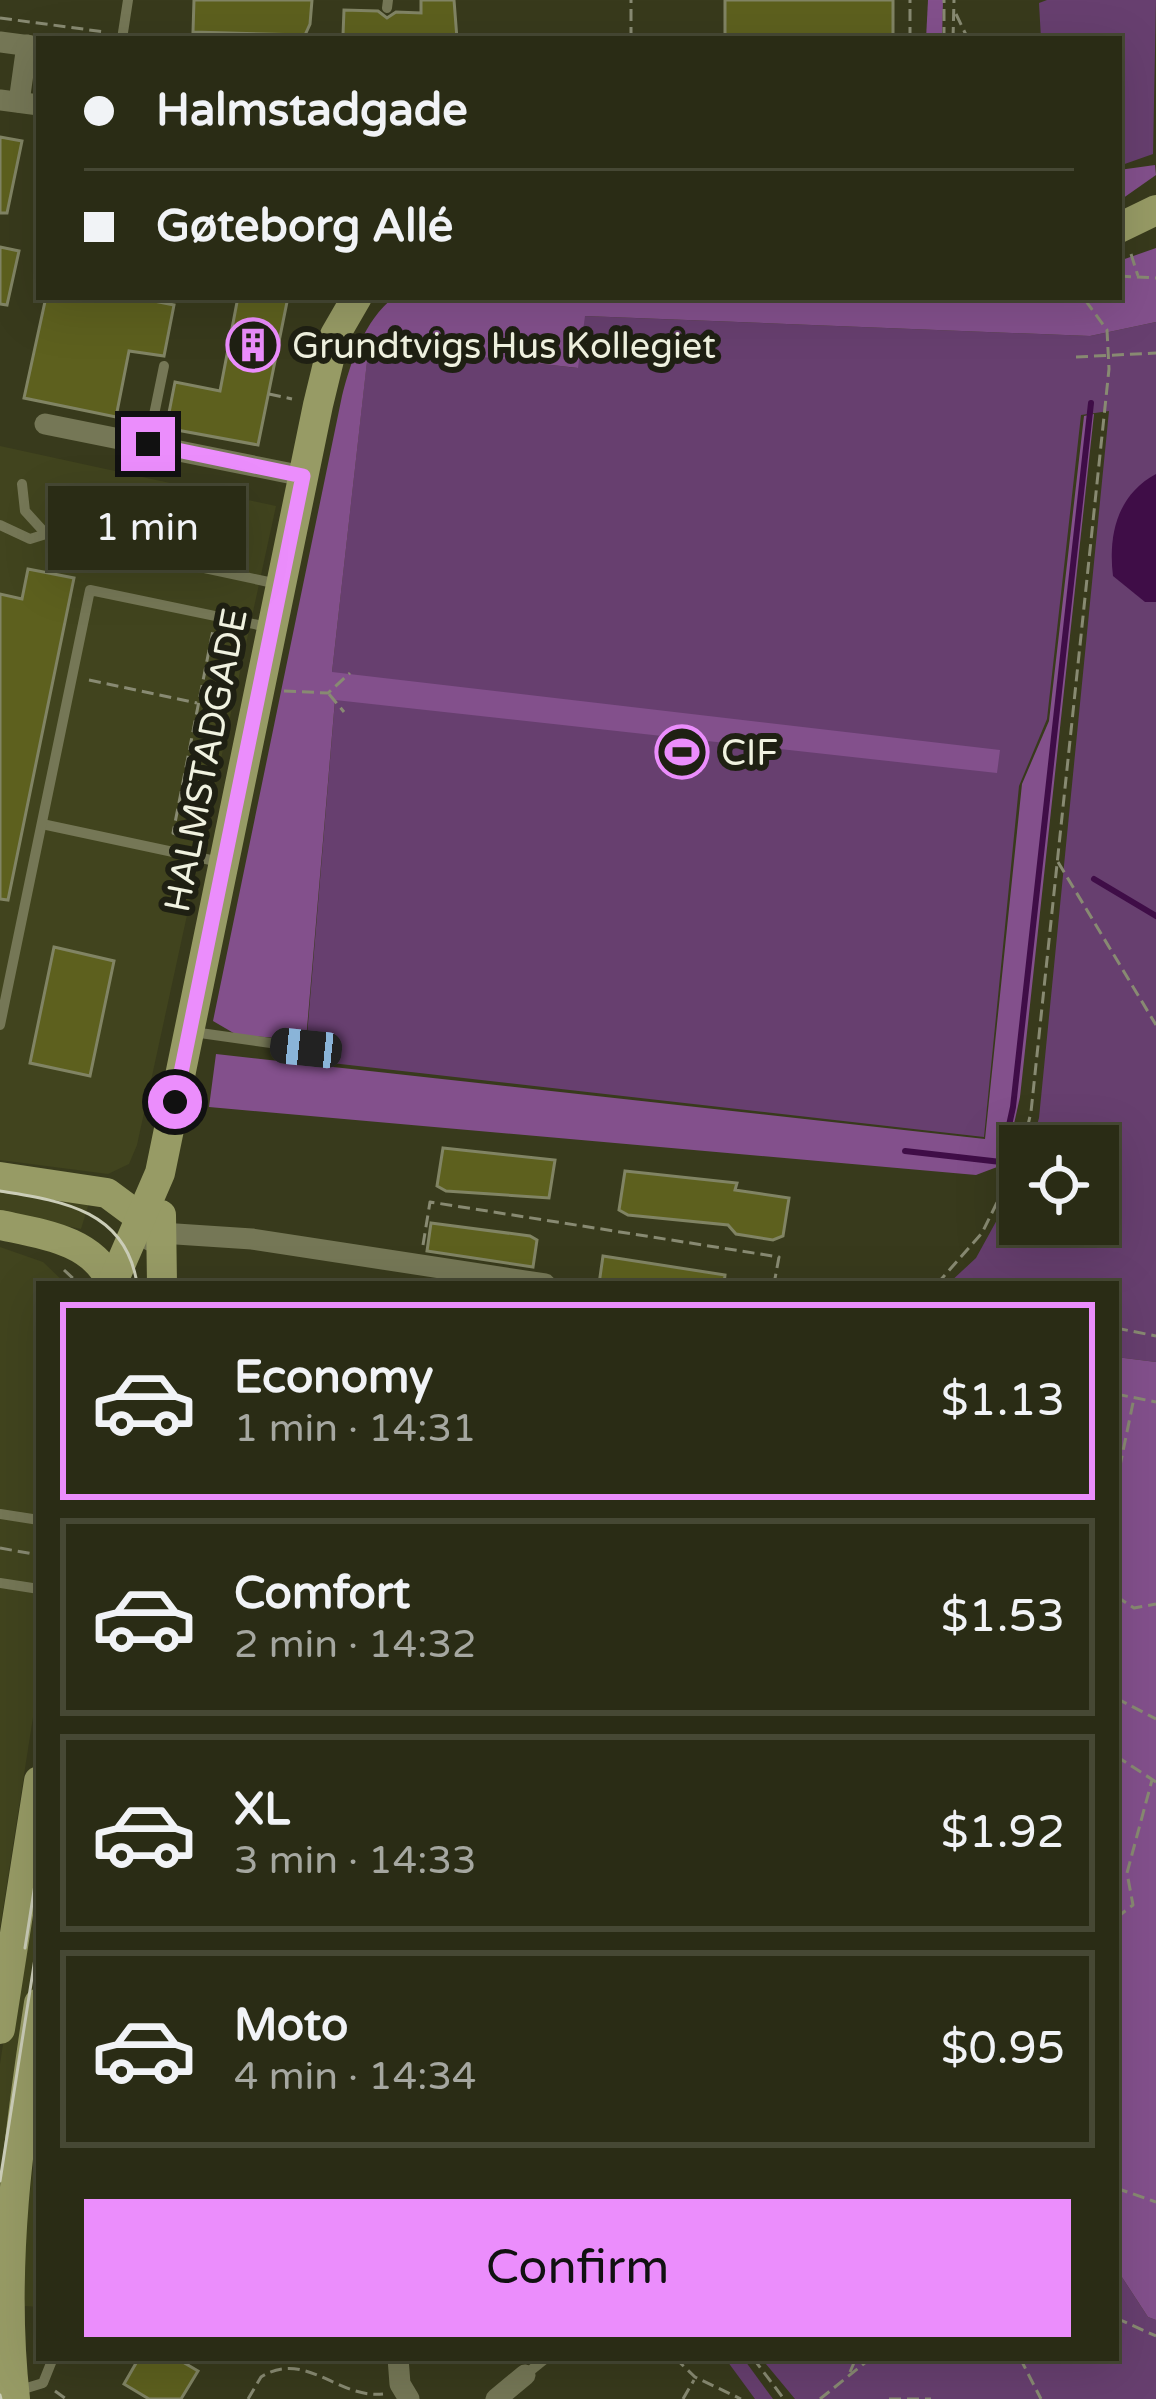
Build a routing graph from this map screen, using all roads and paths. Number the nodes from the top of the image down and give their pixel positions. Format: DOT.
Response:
graph roads {
  1 [pos="128,0"];
  2 [pos="631,0"];
  3 [pos="910,0"];
  4 [pos="944,0"];
  5 [pos="954,0"];
  6 [pos="954,12"];
  7 [pos="0,18"];
  8 [pos="116,36"];
  9 [pos="122,36"];
  10 [pos="631,36"];
  11 [pos="910,36"];
  12 [pos="944,36"];
  13 [pos="953,36"];
  14 [pos="966,36"];
  15 [pos="0,42"];
  16 [pos="33,46"];
  17 [pos="19,102"];
  18 [pos="1156,210"];
  19 [pos="1122,227"];
  20 [pos="1122,276"];
  21 [pos="1156,278"];
  22 [pos="355,300"];
  23 [pos="1092,300"];
  24 [pos="1156,353"];
  25 [pos="1109,354"];
  26 [pos="1076,357"];
  27 [pos="164,366"];
  28 [pos="45,424"];
  29 [pos="148,444"];
  30 [pos="303,476"];
  31 [pos="22,484"];
  32 [pos="0,525"];
  33 [pos="46,534"];
  34 [pos="281,585"];
  35 [pos="215,616"];
  36 [pos="272,628"];
  37 [pos="350,673"];
  38 [pos="72,677"];
  39 [pos="259,692"];
  40 [pos="328,693"];
  41 [pos="198,703"];
  42 [pos="344,712"];
  43 [pos="42,824"];
  44 [pos="188,839"];
  45 [pos="1057,861"];
  46 [pos="225,862"];
  47 [pos="1156,1024"];
  48 [pos="0,1025"];
  49 [pos="190,1032"];
  50 [pos="325,1042"];
  51 [pos="1026,1125"];
  52 [pos="0,1177"];
  53 [pos="999,1199"];
  54 [pos="0,1225"];
  55 [pos="150,1226"];
  56 [pos="81,1247"];
  57 [pos="125,1252"];
  58 [pos="420,1266"];
  59 [pos="458,1278"];
  60 [pos="110,1281"];
  61 [pos="113,1281"];
  62 [pos="161,1281"];
  63 [pos="502,1281"];
  64 [pos="775,1281"];
  65 [pos="940,1281"];
  66 [pos="1119,1329"];
  67 [pos="1156,1336"];
  68 [pos="1119,1395"];
  69 [pos="1135,1398"];
  70 [pos="1156,1402"];
  71 [pos="1119,1471"];
  72 [pos="0,1514"];
  73 [pos="36,1520"];
  74 [pos="0,1549"];
  75 [pos="36,1555"];
  76 [pos="0,1583"];
  77 [pos="36,1589"];
  78 [pos="1119,1598"];
  79 [pos="1156,1604"];
  80 [pos="1119,1700"];
  81 [pos="1156,1719"];
  82 [pos="1119,1758"];
  83 [pos="1154,1781"];
  84 [pos="36,1800"];
  85 [pos="1119,1916"];
  86 [pos="36,2023"];
  87 [pos="0,2029"];
  88 [pos="1119,2189"];
  89 [pos="1156,2202"];
  90 [pos="1119,2319"];
  91 [pos="1156,2336"];
  92 [pos="52,2361"];
  93 [pos="399,2361"];
  94 [pos="542,2361"];
  95 [pos="679,2361"];
  96 [pos="755,2361"];
  97 [pos="855,2361"];
  98 [pos="867,2361"];
  99 [pos="1022,2361"];
  100 [pos="849,2374"];
  101 [pos="525,2375"];
  102 [pos="695,2377"];
  103 [pos="404,2392"];
  104 [pos="15,2395"];
  105 [pos="248,2399"];
  106 [pos="496,2399"];
  107 [pos="683,2399"];
  108 [pos="741,2399"];
  109 [pos="784,2399"];
  110 [pos="823,2399"];
  111 [pos="889,2399"];
  112 [pos="931,2399"];
  113 [pos="1041,2399"];
  1 -- 9 [label="lane"];
  2 -- 10 [label="path"];
  3 -- 11 [label="path"];
  4 -- 12 [label="path"];
  5 -- 6 [label="path"];
  6 -- 13 [label="path"];
  6 -- 14 [label="path"];
  7 -- 8 [label="path"];
  15 -- 16 [label="street"];
  16 -- 17 [label="street"];
  18 -- 19 [label="street"];
  20 -- 21 [label="path"];
  22 -- 30 [label="street, HALMSTADGADE"];
  23 -- 25 [label="path"];
  24 -- 25 [label="path"];
  25 -- 26 [label="path"];
  25 -- 45 [label="path"];
  27 -- 29 [label="lane"];
  28 -- 29 [label="street"];
  29 -- 30 [label="street"];
  30 -- 34 [label="street, HALMSTADGADE"];
  31 -- 33 [label="lane"];
  32 -- 33 [label="lane"];
  33 -- 34 [label="lane"];
  34 -- 36 [label="street, HALMSTADGADE"];
  35 -- 36 [label="lane"];
  35 -- 38 [label="lane"];
  35 -- 41 [label="path"];
  36 -- 39 [label="street, HALMSTADGADE"];
  37 -- 40 [label="path"];
  38 -- 41 [label="path"];
  38 -- 43 [label="lane"];
  39 -- 40 [label="path"];
  39 -- 46 [label="street, HALMSTADGADE"];
  40 -- 42 [label="path"];
  41 -- 44 [label="path"];
  43 -- 46 [label="lane"];
  43 -- 48 [label="lane"];
  45 -- 47 [label="path"];
  45 -- 51 [label="path"];
  46 -- 49 [label="street, HALMSTADGADE"];
  49 -- 50 [label="lane"];
  49 -- 55 [label="street, HALMSTADGADE"];
  52 -- 55 [label="street"];
  53 -- 65 [label="path"];
  54 -- 56 [label="street"];
  55 -- 57 [label="street, HALMSTADGADE"];
  55 -- 58 [label="street"];
  55 -- 62 [label="street"];
  56 -- 57 [label="lane"];
  56 -- 60 [label="street"];
  57 -- 61 [label="street, HALMSTADGADE"];
  58 -- 59 [label="street"];
  58 -- 64 [label="path"];
  59 -- 63 [label="street"];
  66 -- 67 [label="path"];
  68 -- 69 [label="path"];
  69 -- 70 [label="path"];
  69 -- 71 [label="path"];
  72 -- 73 [label="lane"];
  74 -- 75 [label="path"];
  76 -- 77 [label="lane"];
  78 -- 79 [label="path"];
  80 -- 81 [label="path"];
  82 -- 83 [label="path"];
  83 -- 85 [label="path"];
  84 -- 87 [label="street"];
  86 -- 104 [label="street"];
  88 -- 89 [label="path"];
  90 -- 91 [label="path"];
  92 -- 104 [label="lane"];
  93 -- 103 [label="street"];
  94 -- 101 [label="lane"];
  95 -- 102 [label="path"];
  96 -- 109 [label="path"];
  97 -- 100 [label="path"];
  98 -- 100 [label="path"];
  99 -- 113 [label="path"];
  100 -- 110 [label="path"];
  101 -- 106 [label="street"];
  102 -- 107 [label="path"];
  102 -- 108 [label="path"];
  103 -- 105 [label="path"];
  111 -- 112 [label="path"];
}
